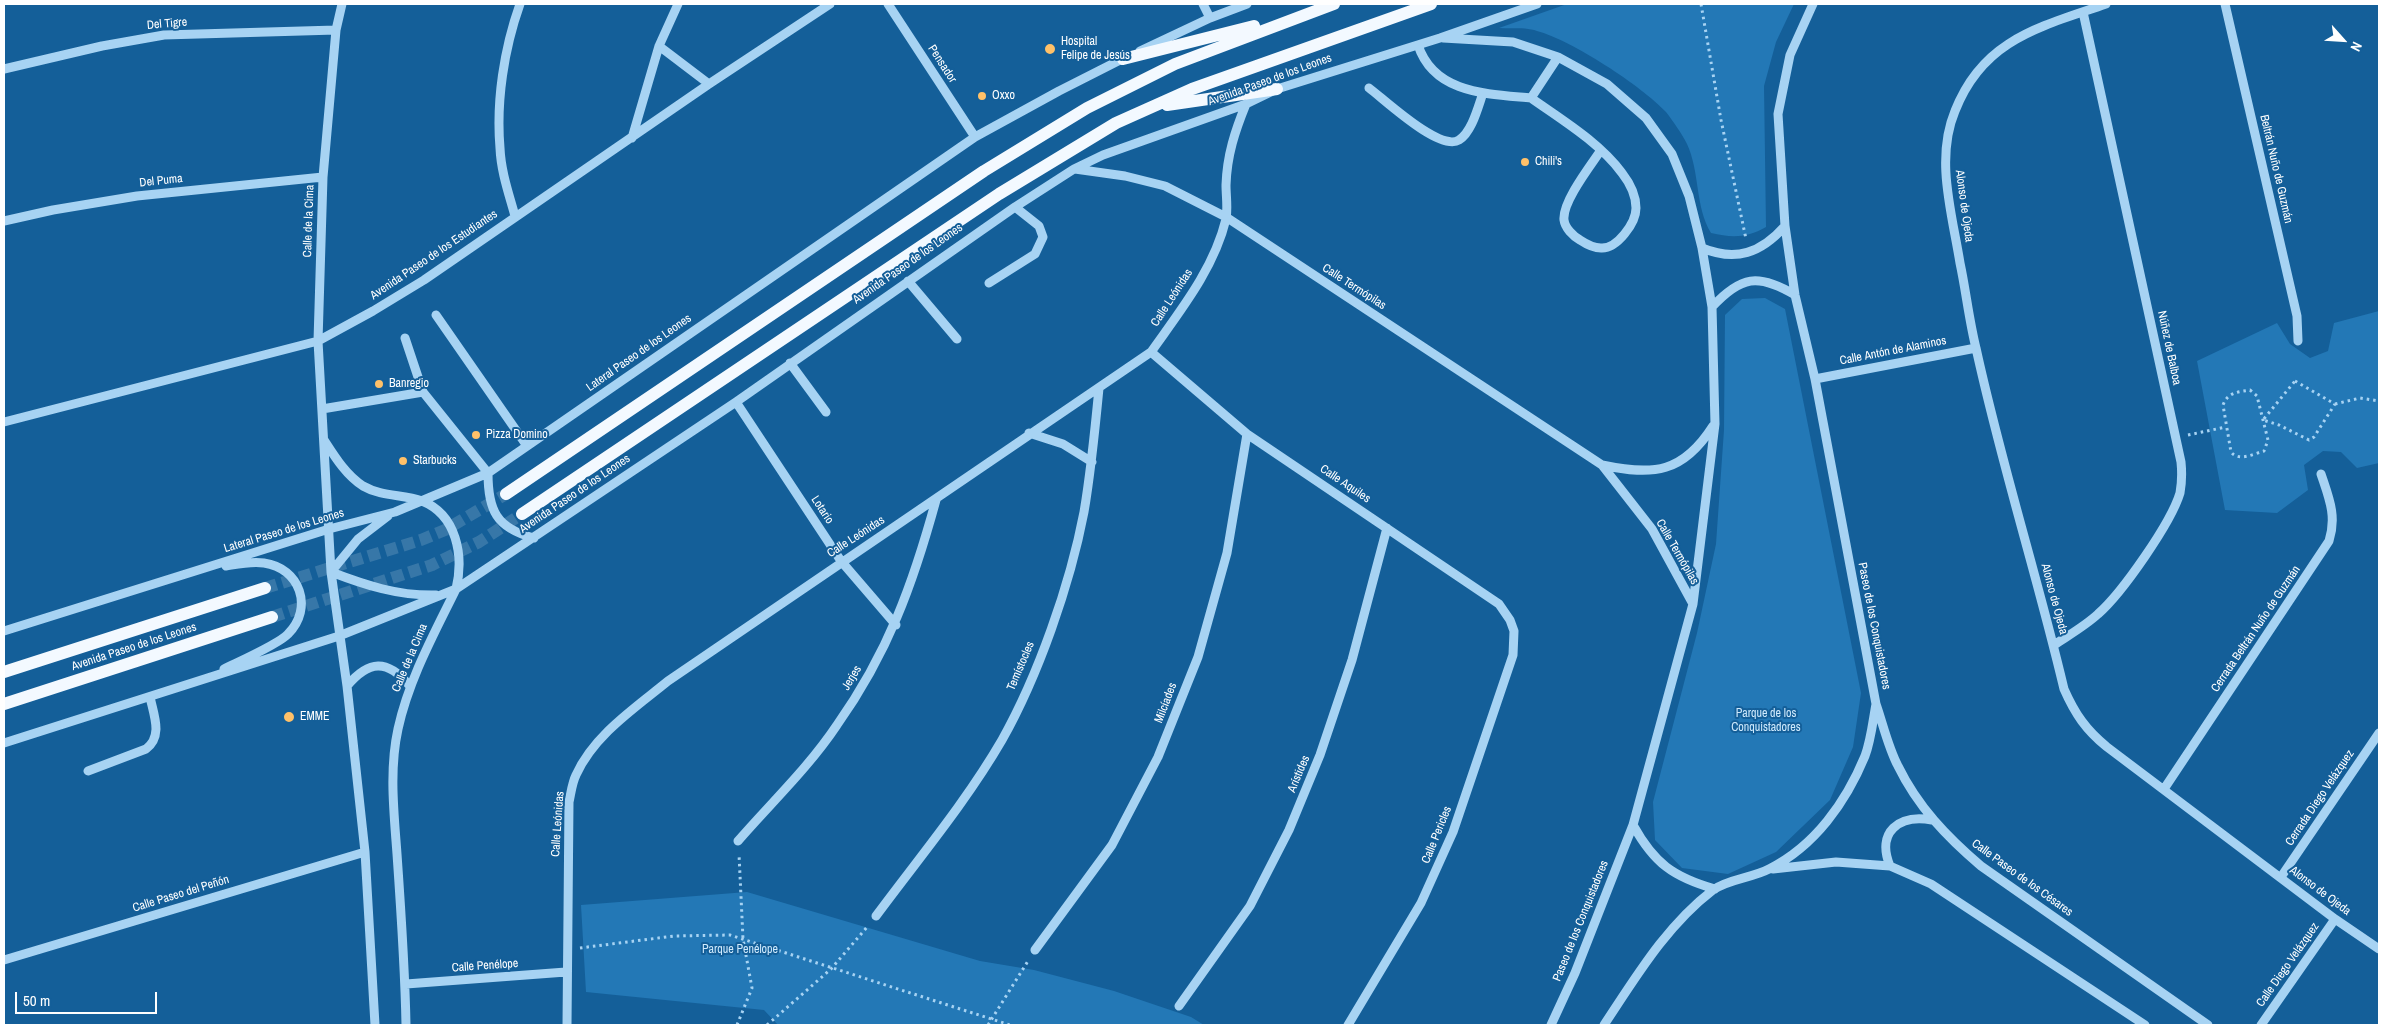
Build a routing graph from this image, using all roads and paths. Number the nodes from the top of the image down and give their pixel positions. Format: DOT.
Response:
graph roads {
  1 [pos="342,4"];
  2 [pos="520,4"];
  3 [pos="678,4"];
  4 [pos="830,4"];
  5 [pos="888,4"];
  6 [pos="1203,4"];
  7 [pos="1247,4"];
  8 [pos="1334,4"];
  9 [pos="1431,4"];
  10 [pos="1537,4"];
  11 [pos="1701,4"];
  12 [pos="1813,4"];
  13 [pos="2106,4"];
  14 [pos="2225,4"];
  15 [pos="1239,6"];
  16 [pos="2084,12"];
  17 [pos="1308,13"];
  18 [pos="1210,18"];
  19 [pos="336,30"];
  20 [pos="1440,38"];
  21 [pos="1418,45"];
  22 [pos="659,46"];
  23 [pos="1558,57"];
  24 [pos="1123,59"];
  25 [pos="4,69"];
  26 [pos="709,84"];
  27 [pos="1369,88"];
  28 [pos="1277,89"];
  29 [pos="1484,93"];
  30 [pos="1531,98"];
  31 [pos="1246,104"];
  32 [pos="1150,108"];
  33 [pos="976,137"];
  34 [pos="632,138"];
  35 [pos="1601,150"];
  36 [pos="1074,169"];
  37 [pos="323,177"];
  38 [pos="1015,207"];
  39 [pos="515,216"];
  40 [pos="1226,217"];
  41 [pos="4,222"];
  42 [pos="1785,226"];
  43 [pos="1702,248"];
  44 [pos="1748,252"];
  45 [pos="908,280"];
  46 [pos="989,283"];
  47 [pos="1794,295"];
  48 [pos="1712,307"];
  49 [pos="436,315"];
  50 [pos="405,338"];
  51 [pos="957,339"];
  52 [pos="318,340"];
  53 [pos="2298,341"];
  54 [pos="1976,348"];
  55 [pos="1151,352"];
  56 [pos="790,363"];
  57 [pos="1815,379"];
  58 [pos="1099,388"];
  59 [pos="423,392"];
  60 [pos="2379,401"];
  61 [pos="736,402"];
  62 [pos="2335,404"];
  63 [pos="322,409"];
  64 [pos="826,412"];
  65 [pos="2263,420"];
  66 [pos="4,422"];
  67 [pos="1715,424"];
  68 [pos="2226,427"];
  69 [pos="1029,434"];
  70 [pos="1247,434"];
  71 [pos="2176,437"];
  72 [pos="324,440"];
  73 [pos="527,446"];
  74 [pos="1092,462"];
  75 [pos="1602,466"];
  76 [pos="488,473"];
  77 [pos="2321,474"];
  78 [pos="506,494"];
  79 [pos="936,500"];
  80 [pos="420,501"];
  81 [pos="395,512"];
  82 [pos="522,514"];
  83 [pos="1387,528"];
  84 [pos="329,529"];
  85 [pos="534,538"];
  86 [pos="841,561"];
  87 [pos="331,572"];
  88 [pos="183,575"];
  89 [pos="265,588"];
  90 [pos="456,588"];
  91 [pos="441,594"];
  92 [pos="1693,604"];
  93 [pos="272,617"];
  94 [pos="896,625"];
  95 [pos="4,631"];
  96 [pos="339,636"];
  97 [pos="1515,640"];
  98 [pos="2054,645"];
  99 [pos="4,672"];
  100 [pos="202,681"];
  101 [pos="347,686"];
  102 [pos="410,686"];
  103 [pos="150,697"];
  104 [pos="4,704"];
  105 [pos="1876,704"];
  106 [pos="2379,732"];
  107 [pos="4,743"];
  108 [pos="88,771"];
  109 [pos="2164,789"];
  110 [pos="1932,820"];
  111 [pos="1633,825"];
  112 [pos="738,841"];
  113 [pos="365,852"];
  114 [pos="1890,866"];
  115 [pos="1770,869"];
  116 [pos="2281,877"];
  117 [pos="1715,889"];
  118 [pos="876,916"];
  119 [pos="2335,918"];
  120 [pos="744,940"];
  121 [pos="2379,949"];
  122 [pos="567,950"];
  123 [pos="1035,950"];
  124 [pos="4,960"];
  125 [pos="831,969"];
  126 [pos="566,972"];
  127 [pos="406,984"];
  128 [pos="1179,1006"];
  129 [pos="992,1020"];
  130 [pos="375,1025"];
  131 [pos="406,1025"];
  132 [pos="567,1025"];
  133 [pos="737,1025"];
  134 [pos="767,1025"];
  135 [pos="988,1025"];
  136 [pos="1010,1025"];
  137 [pos="1348,1025"];
  138 [pos="1551,1025"];
  139 [pos="1604,1025"];
  140 [pos="2145,1025"];
  141 [pos="2208,1025"];
  142 [pos="2261,1025"];
  1 -- 19 [label="street, Calle de la Cima"];
  2 -- 39 [label="street"];
  3 -- 22 [label="street"];
  4 -- 26 [label="street, Avenida Paseo de los Estudiantes"];
  5 -- 33 [label="street, Pensador"];
  6 -- 18 [label="street"];
  7 -- 15 [label="street, Lateral Paseo de los Leones"];
  8 -- 17 [label="main road"];
  9 -- 32 [label="main road, Avenida Paseo de los Leones"];
  10 -- 20 [label="street, Avenida Paseo de los Leones"];
  11 -- 44 [label="path"];
  12 -- 42 [label="street, Paseo de los Conquistadores"];
  13 -- 16 [label="street, Alonso de Ojeda"];
  14 -- 53 [label="street, Beltrán Nuño de Guzmán"];
  15 -- 18 [label="street, Lateral Paseo de los Leones"];
  16 -- 54 [label="street, Alonso de Ojeda"];
  16 -- 71 [label="street, Núñez de Balboa"];
  17 -- 24 [label="main road"];
  17 -- 78 [label="main road"];
  18 -- 24 [label="street, Lateral Paseo de los Leones"];
  19 -- 25 [label="street, Del Tigre"];
  19 -- 37 [label="street, Calle de la Cima"];
  20 -- 21 [label="street, Avenida Paseo de los Leones"];
  20 -- 23 [label="street, Paseo de los Conquistadores"];
  21 -- 28 [label="street, Avenida Paseo de los Leones"];
  21 -- 29 [label="street"];
  22 -- 26 [label="street"];
  22 -- 34 [label="street"];
  23 -- 30 [label="street"];
  23 -- 43 [label="street, Paseo de los Conquistadores"];
  24 -- 33 [label="street, Lateral Paseo de los Leones"];
  26 -- 34 [label="street, Avenida Paseo de los Estudiantes"];
  27 -- 29 [label="street"];
  28 -- 31 [label="street, Avenida Paseo de los Leones"];
  28 -- 32 [label="main road"];
  29 -- 30 [label="street"];
  30 -- 35 [label="street"];
  31 -- 36 [label="street, Avenida Paseo de los Leones"];
  31 -- 40 [label="street, Calle Leónidas"];
  32 -- 82 [label="main road, Avenida Paseo de los Leones"];
  33 -- 73 [label="street, Lateral Paseo de los Leones"];
  34 -- 39 [label="street, Avenida Paseo de los Estudiantes"];
  35 -- 35 [label="street"];
  36 -- 38 [label="street, Avenida Paseo de los Leones"];
  36 -- 40 [label="street, Calle Termópilas"];
  37 -- 41 [label="street, Del Puma"];
  37 -- 52 [label="street, Calle de la Cima"];
  38 -- 45 [label="street, Avenida Paseo de los Leones"];
  38 -- 46 [label="street"];
  39 -- 52 [label="street, Avenida Paseo de los Estudiantes"];
  40 -- 55 [label="street, Calle Leónidas"];
  40 -- 75 [label="street, Calle Termópilas"];
  42 -- 44 [label="street"];
  42 -- 47 [label="street, Paseo de los Conquistadores"];
  43 -- 44 [label="street"];
  43 -- 48 [label="street, Paseo de los Conquistadores"];
  45 -- 51 [label="street"];
  45 -- 56 [label="street, Avenida Paseo de los Leones"];
  47 -- 48 [label="street"];
  47 -- 57 [label="street, Paseo de los Conquistadores"];
  48 -- 67 [label="street, Paseo de los Conquistadores"];
  49 -- 73 [label="street"];
  50 -- 59 [label="street"];
  52 -- 63 [label="street, Calle de la Cima"];
  52 -- 66 [label="street, Avenida Paseo de los Estudiantes"];
  54 -- 57 [label="street, Calle Antón de Alaminos"];
  54 -- 98 [label="street, Alonso de Ojeda"];
  55 -- 58 [label="street, Calle Leónidas"];
  55 -- 70 [label="street, Calle Aquiles"];
  56 -- 61 [label="street, Avenida Paseo de los Leones"];
  56 -- 64 [label="street"];
  57 -- 105 [label="street, Paseo de los Conquistadores"];
  58 -- 69 [label="street, Calle Leónidas"];
  58 -- 74 [label="street, Temístocles"];
  59 -- 63 [label="street"];
  59 -- 76 [label="street"];
  60 -- 62 [label="path"];
  61 -- 85 [label="street, Avenida Paseo de los Leones"];
  61 -- 86 [label="street, Lotario"];
  62 -- 65 [label="path"];
  62 -- 65 [label="path"];
  63 -- 72 [label="street, Calle de la Cima"];
  65 -- 68 [label="path"];
  65 -- 68 [label="path"];
  67 -- 75 [label="street, Calle Termópilas"];
  67 -- 92 [label="street, Paseo de los Conquistadores"];
  68 -- 71 [label="path"];
  69 -- 74 [label="street"];
  69 -- 79 [label="street, Calle Leónidas"];
  70 -- 83 [label="street, Calle Aquiles"];
  70 -- 123 [label="street, Milcíades"];
  71 -- 98 [label="street, Núñez de Balboa"];
  72 -- 80 [label="street, Calle de la Cima"];
  72 -- 84 [label="street, Calle de la Cima"];
  73 -- 76 [label="street, Lateral Paseo de los Leones"];
  74 -- 118 [label="street, Temístocles"];
  75 -- 92 [label="street, Calle Termópilas"];
  76 -- 80 [label="street, Lateral Paseo de los Leones"];
  76 -- 85 [label="street"];
  77 -- 109 [label="street, Cerrada Beltrán Nuño de Guzmán"];
  79 -- 86 [label="street, Calle Leónidas"];
  79 -- 94 [label="street, Jerjes"];
  80 -- 81 [label="street, Lateral Paseo de los Leones"];
  80 -- 90 [label="street, Calle de la Cima"];
  81 -- 84 [label="street, Lateral Paseo de los Leones"];
  81 -- 87 [label="street"];
  83 -- 97 [label="street, Calle Aquiles"];
  83 -- 128 [label="street, Arístides"];
  84 -- 87 [label="street, Calle de la Cima"];
  84 -- 88 [label="street, Lateral Paseo de los Leones"];
  85 -- 90 [label="street, Avenida Paseo de los Leones"];
  86 -- 94 [label="street, Lotario"];
  86 -- 122 [label="street, Calle Leónidas"];
  87 -- 91 [label="street"];
  87 -- 96 [label="street, Calle de la Cima"];
  88 -- 95 [label="street, Lateral Paseo de los Leones"];
  88 -- 100 [label="street"];
  89 -- 99 [label="main road, Avenida Paseo de los Leones"];
  90 -- 91 [label="street, Avenida Paseo de los Leones"];
  90 -- 102 [label="street, Calle de la Cima"];
  91 -- 96 [label="street, Avenida Paseo de los Leones"];
  92 -- 111 [label="street, Paseo de los Conquistadores"];
  93 -- 104 [label="main road, Avenida Paseo de los Leones"];
  94 -- 112 [label="street, Jerjes"];
  96 -- 100 [label="street"];
  96 -- 101 [label="street, Calle de la Cima"];
  97 -- 137 [label="street, Calle Pericles"];
  98 -- 109 [label="street, Alonso de Ojeda"];
  100 -- 103 [label="street"];
  101 -- 102 [label="street"];
  101 -- 113 [label="street, Calle de la Cima"];
  102 -- 127 [label="street, Calle de la Cima"];
  103 -- 107 [label="street"];
  103 -- 108 [label="street"];
  105 -- 110 [label="street, Calle Paseo de los Césares"];
  105 -- 115 [label="street, Paseo de los Conquistadores"];
  106 -- 116 [label="street, Cerrada Diego Velázquez"];
  109 -- 116 [label="street, Alonso de Ojeda"];
  110 -- 114 [label="street"];
  110 -- 141 [label="street, Calle Paseo de los Césares"];
  111 -- 117 [label="street"];
  111 -- 138 [label="street, Paseo de los Conquistadores"];
  112 -- 120 [label="path"];
  113 -- 124 [label="street, Calle Paseo del Peñón"];
  113 -- 130 [label="street, Calle de la Cima"];
  114 -- 115 [label="street"];
  114 -- 140 [label="street"];
  115 -- 117 [label="street, Paseo de los Conquistadores"];
  116 -- 119 [label="street, Alonso de Ojeda"];
  117 -- 139 [label="street, Paseo de los Conquistadores"];
  118 -- 125 [label="path"];
  119 -- 121 [label="street, Alonso de Ojeda"];
  119 -- 142 [label="street, Calle Diego Velázquez"];
  120 -- 122 [label="path"];
  120 -- 125 [label="path"];
  120 -- 133 [label="path"];
  122 -- 126 [label="street, Calle Leónidas"];
  123 -- 129 [label="path"];
  125 -- 129 [label="path"];
  125 -- 134 [label="path"];
  126 -- 127 [label="street, Calle Penélope"];
  126 -- 132 [label="street, Calle Leónidas"];
  127 -- 131 [label="street, Calle de la Cima"];
  129 -- 135 [label="path"];
  129 -- 136 [label="path"];
}
